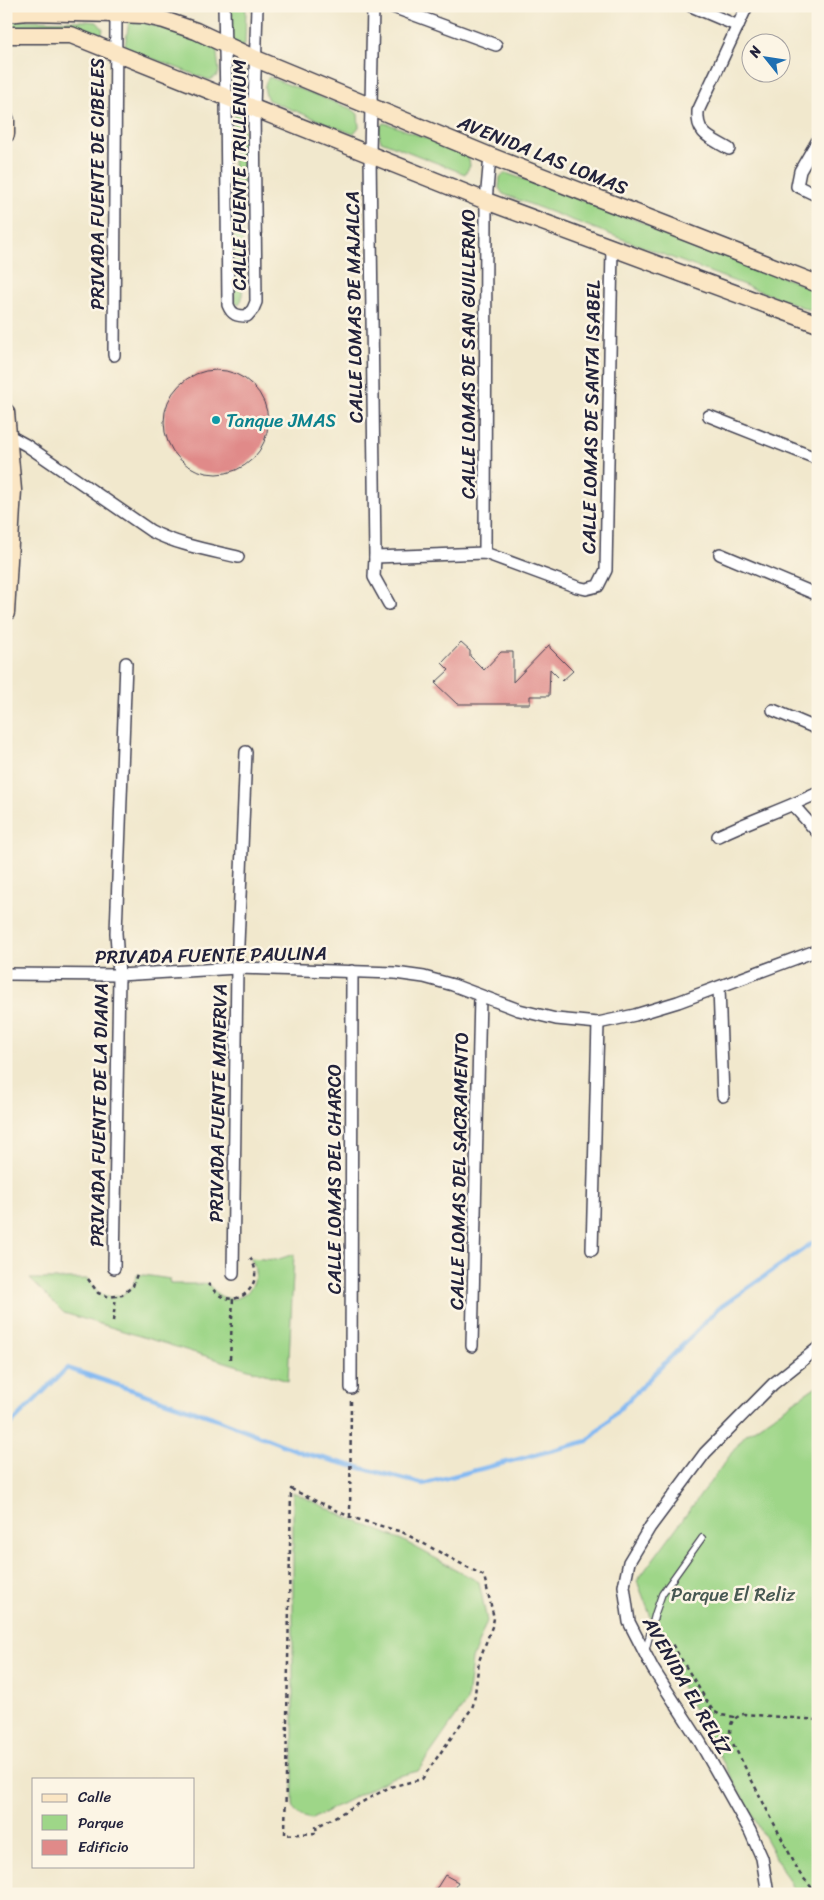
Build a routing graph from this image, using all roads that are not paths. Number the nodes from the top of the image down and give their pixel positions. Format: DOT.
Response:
graph roads {
  1 [pos="224,6"];
  2 [pos="257,6"];
  3 [pos="373,6"];
  4 [pos="390,6"];
  5 [pos="691,6"];
  6 [pos="747,6"];
  7 [pos="6,14"];
  8 [pos="116,14"];
  9 [pos="738,26"];
  10 [pos="6,35"];
  11 [pos="224,44"];
  12 [pos="496,44"];
  13 [pos="116,52"];
  14 [pos="256,59"];
  15 [pos="226,98"];
  16 [pos="370,107"];
  17 [pos="254,108"];
  18 [pos="6,120"];
  19 [pos="6,126"];
  20 [pos="6,134"];
  21 [pos="818,140"];
  22 [pos="729,149"];
  23 [pos="370,154"];
  24 [pos="490,156"];
  25 [pos="818,196"];
  26 [pos="486,201"];
  27 [pos="612,248"];
  28 [pos="818,284"];
  29 [pos="818,324"];
  30 [pos="114,356"];
  31 [pos="6,412"];
  32 [pos="709,416"];
  33 [pos="7,435"];
  34 [pos="818,459"];
  35 [pos="485,553"];
  36 [pos="720,554"];
  37 [pos="238,557"];
  38 [pos="375,557"];
  39 [pos="818,595"];
  40 [pos="389,604"];
  41 [pos="6,613"];
  42 [pos="126,663"];
  43 [pos="773,710"];
  44 [pos="818,729"];
  45 [pos="246,752"];
  46 [pos="818,793"];
  47 [pos="793,805"];
  48 [pos="818,833"];
  49 [pos="718,836"];
  50 [pos="818,950"];
  51 [pos="237,968"];
  52 [pos="352,971"];
  53 [pos="6,974"];
  54 [pos="119,975"];
  55 [pos="719,988"];
  56 [pos="480,996"];
  57 [pos="598,1023"];
  58 [pos="723,1096"];
  59 [pos="592,1250"];
  60 [pos="114,1268"];
  61 [pos="234,1274"];
  62 [pos="472,1346"];
  63 [pos="818,1348"];
  64 [pos="351,1388"];
  65 [pos="702,1538"];
  66 [pos="645,1654"];
  67 [pos="768,1894"];
  1 -- 11 [label="street, CALLE FUENTE TRILLENIUM"];
  2 -- 14 [label="street, CALLE FUENTE TRILLENIUM"];
  3 -- 16 [label="street, CALLE LOMAS DE MAJALCA"];
  4 -- 12 [label="street"];
  5 -- 9 [label="street"];
  6 -- 9 [label="street"];
  7 -- 8 [label="main road, AVENIDA LAS LOMAS"];
  8 -- 11 [label="main road, AVENIDA LAS LOMAS"];
  8 -- 13 [label="street, PRIVADA FUENTE DE CIBELES"];
  9 -- 22 [label="street"];
  10 -- 13 [label="main road"];
  11 -- 14 [label="main road, AVENIDA LAS LOMAS"];
  11 -- 15 [label="street, CALLE FUENTE TRILLENIUM"];
  13 -- 15 [label="main road"];
  13 -- 30 [label="street, PRIVADA FUENTE DE CIBELES"];
  14 -- 16 [label="main road, AVENIDA LAS LOMAS"];
  14 -- 17 [label="street, CALLE FUENTE TRILLENIUM"];
  15 -- 17 [label="main road"];
  15 -- 17 [label="street, CALLE FUENTE TRILLENIUM"];
  16 -- 23 [label="street, CALLE LOMAS DE MAJALCA"];
  16 -- 24 [label="main road, AVENIDA LAS LOMAS"];
  17 -- 23 [label="main road"];
  18 -- 19 [label="main road"];
  19 -- 20 [label="main road"];
  21 -- 25 [label="street"];
  23 -- 26 [label="main road"];
  23 -- 38 [label="street, CALLE LOMAS DE MAJALCA"];
  24 -- 26 [label="street, CALLE LOMAS DE SAN GUILLERMO"];
  24 -- 28 [label="main road, AVENIDA LAS LOMAS"];
  26 -- 27 [label="main road"];
  26 -- 35 [label="street, CALLE LOMAS DE SAN GUILLERMO"];
  27 -- 29 [label="main road"];
  27 -- 35 [label="street, CALLE LOMAS DE SANTA ISABEL"];
  31 -- 33 [label="main road"];
  32 -- 34 [label="street"];
  33 -- 37 [label="street"];
  33 -- 41 [label="main road"];
  35 -- 38 [label="street"];
  36 -- 39 [label="street"];
  38 -- 40 [label="street, CALLE LOMAS DE MAJALCA"];
  42 -- 54 [label="street, PRIVADA FUENTE DE LA DIANA"];
  43 -- 44 [label="street"];
  45 -- 51 [label="street, PRIVADA FUENTE MINERVA"];
  46 -- 47 [label="street"];
  47 -- 48 [label="street"];
  47 -- 49 [label="street"];
  50 -- 55 [label="street, PRIVADA FUENTE PAULINA"];
  51 -- 52 [label="street, PRIVADA FUENTE PAULINA"];
  51 -- 54 [label="street, PRIVADA FUENTE PAULINA"];
  51 -- 61 [label="street, PRIVADA FUENTE MINERVA"];
  52 -- 56 [label="street, PRIVADA FUENTE PAULINA"];
  52 -- 64 [label="street, CALLE LOMAS DEL CHARCO"];
  53 -- 54 [label="street, PRIVADA FUENTE PAULINA"];
  54 -- 60 [label="street, PRIVADA FUENTE DE LA DIANA"];
  55 -- 57 [label="street, PRIVADA FUENTE PAULINA"];
  55 -- 58 [label="street"];
  56 -- 57 [label="street, PRIVADA FUENTE PAULINA"];
  56 -- 62 [label="street, CALLE LOMAS DEL SACRAMENTO"];
  57 -- 59 [label="street"];
  63 -- 66 [label="street, AVENIDA EL RELÍZ"];
  65 -- 66 [label="lane"];
  66 -- 67 [label="street, AVENIDA EL RELÍZ"];
}
